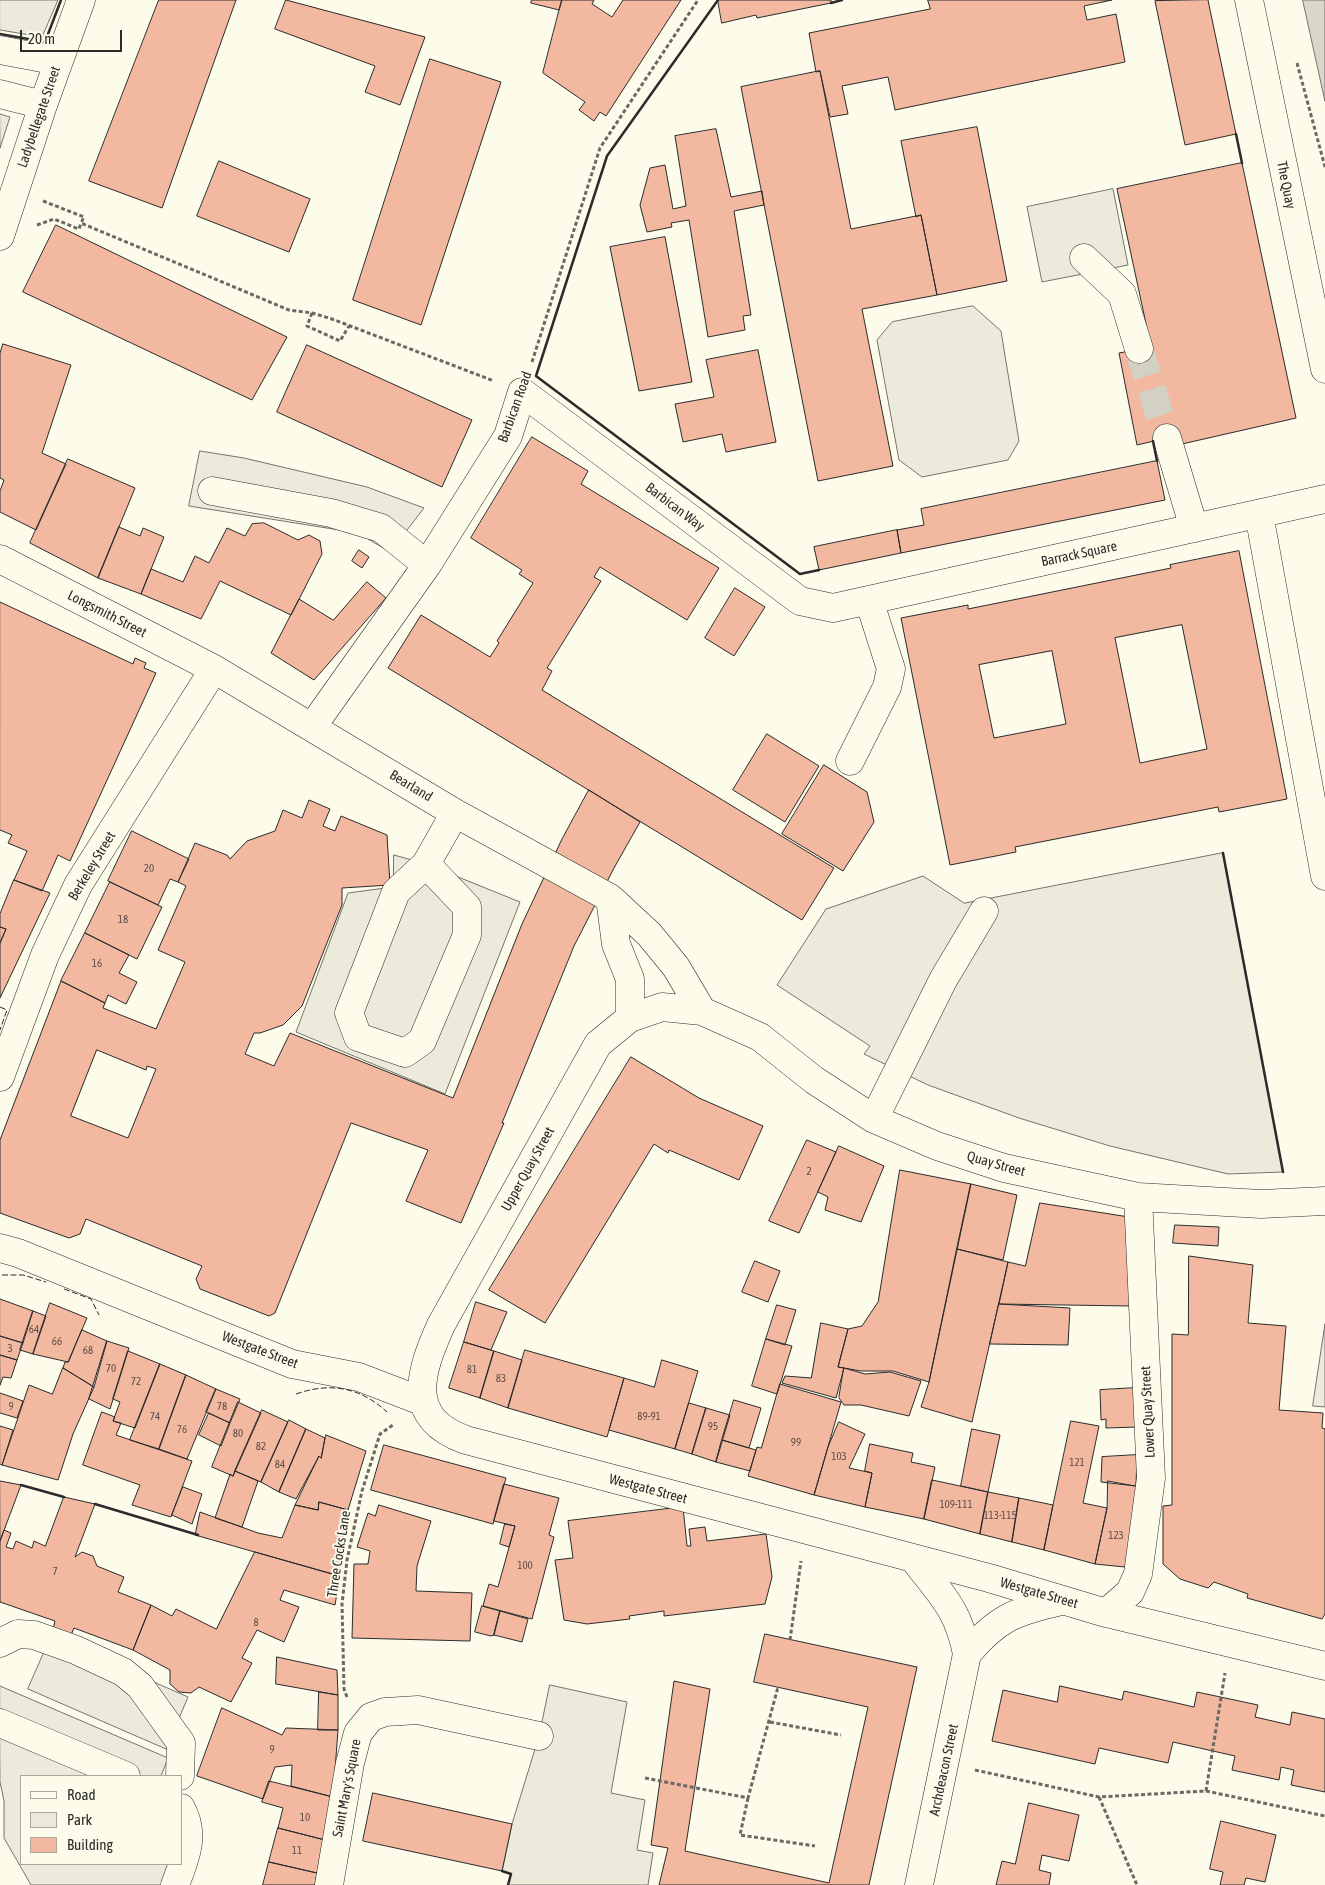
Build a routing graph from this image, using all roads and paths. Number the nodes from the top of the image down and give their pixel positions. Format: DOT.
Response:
graph roads {
  1 [pos="81,0"];
  2 [pos="698,0"];
  3 [pos="1249,0"];
  4 [pos="0,50"];
  5 [pos="1295,56"];
  6 [pos="58,61"];
  7 [pos="0,94"];
  8 [pos="43,105"];
  9 [pos="1325,167"];
  10 [pos="43,201"];
  11 [pos="81,223"];
  12 [pos="30,228"];
  13 [pos="0,236"];
  14 [pos="1084,258"];
  15 [pos="312,313"];
  16 [pos="349,325"];
  17 [pos="1139,349"];
  18 [pos="1325,369"];
  19 [pos="522,392"];
  20 [pos="1166,438"];
  21 [pos="212,491"];
  22 [pos="1325,499"];
  23 [pos="1259,514"];
  24 [pos="1194,528"];
  25 [pos="0,559"];
  26 [pos="427,565"];
  27 [pos="869,600"];
  28 [pos="833,608"];
  29 [pos="214,669"];
  30 [pos="312,727"];
  31 [pos="850,761"];
  32 [pos="455,813"];
  33 [pos="426,864"];
  34 [pos="1325,876"];
  35 [pos="610,898"];
  36 [pos="984,911"];
  37 [pos="702,1011"];
  38 [pos="630,1018"];
  39 [pos="0,1077"];
  40 [pos="874,1119"];
  41 [pos="1138,1198"];
  42 [pos="1325,1201"];
  43 [pos="0,1248"];
  44 [pos="424,1402"];
  45 [pos="805,1531"];
  46 [pos="914,1559"];
  47 [pos="1064,1600"];
  48 [pos="1106,1613"];
  49 [pos="790,1640"];
  50 [pos="0,1643"];
  51 [pos="1230,1643"];
  52 [pos="967,1654"];
  53 [pos="1325,1666"];
  54 [pos="778,1687"];
  55 [pos="770,1722"];
  56 [pos="0,1723"];
  57 [pos="358,1733"];
  58 [pos="841,1735"];
  59 [pos="539,1736"];
  60 [pos="946,1763"];
  61 [pos="124,1775"];
  62 [pos="180,1775"];
  63 [pos="645,1778"];
  64 [pos="1206,1791"];
  65 [pos="1099,1797"];
  66 [pos="748,1798"];
  67 [pos="182,1811"];
  68 [pos="1325,1816"];
  69 [pos="815,1846"];
  70 [pos="175,1885"];
  71 [pos="330,1885"];
  72 [pos="919,1885"];
  73 [pos="1137,1885"];
  1 -- 6 [label="street, Ladybellegate Street"];
  2 -- 19 [label="path, Barbican Road"];
  3 -- 18 [label="street, The Quay"];
  4 -- 6 [label="street"];
  5 -- 9 [label="path"];
  6 -- 8 [label="street, Ladybellegate Street"];
  7 -- 8 [label="street"];
  8 -- 13 [label="street, Ladybellegate Street"];
  10 -- 11 [label="path"];
  11 -- 12 [label="path"];
  11 -- 15 [label="path"];
  14 -- 17 [label="street"];
  15 -- 16 [label="path"];
  15 -- 16 [label="path"];
  16 -- 19 [label="path"];
  19 -- 26 [label="street, Barbican Road"];
  19 -- 28 [label="street, Barbican Way"];
  20 -- 24 [label="street"];
  21 -- 26 [label="street"];
  22 -- 23 [label="street, Barrack Square"];
  23 -- 24 [label="street, Barrack Square"];
  23 -- 34 [label="street"];
  24 -- 27 [label="street, Barrack Square"];
  25 -- 29 [label="street, Longsmith Street"];
  26 -- 30 [label="street, Barbican Road"];
  27 -- 28 [label="street, Barrack Square"];
  27 -- 31 [label="street"];
  29 -- 30 [label="street, Bearland"];
  29 -- 39 [label="street, Berkeley Street"];
  30 -- 32 [label="street, Bearland"];
  32 -- 33 [label="street"];
  32 -- 35 [label="street, Bearland"];
  33 -- 33 [label="street"];
  35 -- 37 [label="street, Bearland"];
  35 -- 38 [label="street"];
  36 -- 40 [label="street"];
  37 -- 38 [label="street, Upper Quay Street"];
  37 -- 40 [label="street, Quay Street"];
  38 -- 44 [label="street, Upper Quay Street"];
  40 -- 41 [label="street, Quay Street"];
  41 -- 42 [label="street, Quay Street"];
  41 -- 48 [label="street, Lower Quay Street"];
  43 -- 44 [label="street, Westgate Street"];
  44 -- 45 [label="street, Westgate Street"];
  44 -- 57 [label="path, Three Cocks Lane"];
  45 -- 46 [label="street, Westgate Street"];
  45 -- 49 [label="path"];
  46 -- 47 [label="street, Westgate Street"];
  46 -- 52 [label="street, Archdeacon Street"];
  47 -- 48 [label="street, Westgate Street"];
  47 -- 52 [label="street, Archdeacon Street"];
  48 -- 51 [label="street, Westgate Street"];
  50 -- 62 [label="street"];
  51 -- 53 [label="street, Westgate Street"];
  51 -- 64 [label="path"];
  52 -- 60 [label="street, Archdeacon Street"];
  54 -- 55 [label="path"];
  55 -- 58 [label="path"];
  55 -- 66 [label="path"];
  56 -- 61 [label="street"];
  57 -- 59 [label="street, Saint Mary's Square"];
  57 -- 71 [label="street, Saint Mary's Square"];
  60 -- 65 [label="path"];
  60 -- 72 [label="street, Archdeacon Street"];
  63 -- 66 [label="path"];
  64 -- 65 [label="path"];
  64 -- 68 [label="path"];
  65 -- 73 [label="path"];
  66 -- 69 [label="path"];
  67 -- 70 [label="street"];
}
